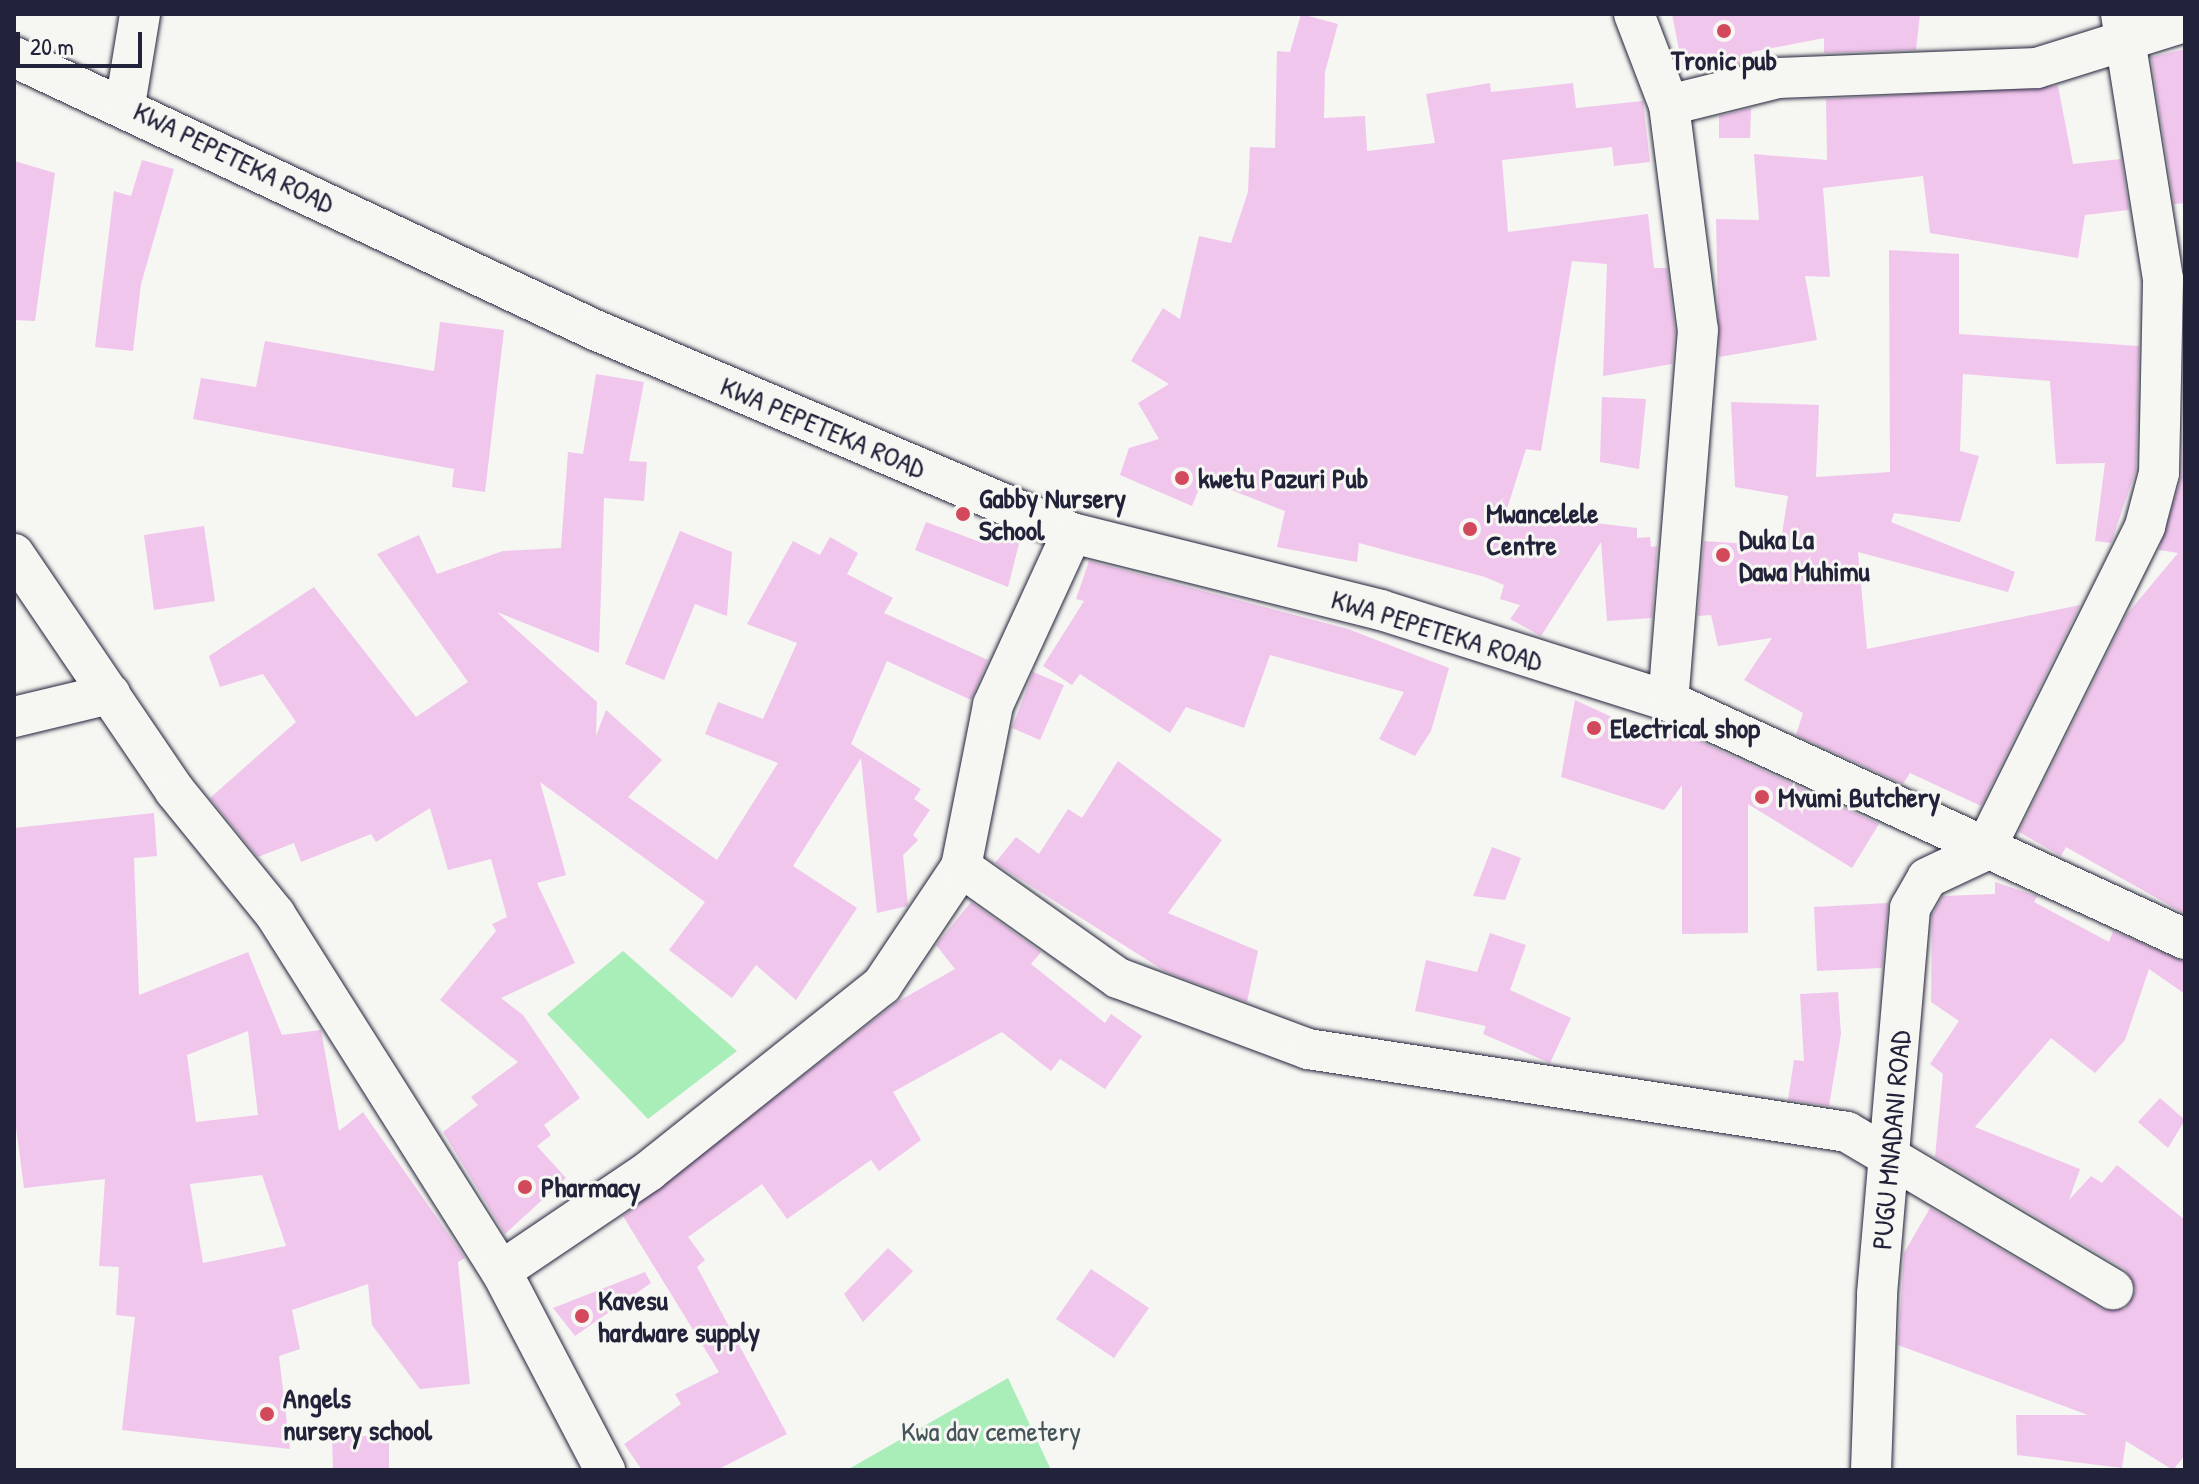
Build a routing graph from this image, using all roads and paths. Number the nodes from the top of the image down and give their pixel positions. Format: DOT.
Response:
graph roads {
  1 [pos="140,14"];
  2 [pos="1634,14"];
  3 [pos="2185,22"];
  4 [pos="2124,26"];
  5 [pos="14,57"];
  6 [pos="125,105"];
  7 [pos="1669,105"];
  8 [pos="1072,533"];
  9 [pos="14,554"];
  10 [pos="110,694"];
  11 [pos="1668,701"];
  12 [pos="14,717"];
  13 [pos="1984,851"];
  14 [pos="961,867"];
  15 [pos="2185,939"];
  16 [pos="1894,1154"];
  17 [pos="501,1271"];
  18 [pos="2113,1289"];
  19 [pos="605,1470"];
  20 [pos="1871,1470"];
  1 -- 6 [label="street"];
  2 -- 7 [label="street"];
  3 -- 4 [label="street"];
  4 -- 7 [label="street"];
  4 -- 13 [label="street"];
  5 -- 6 [label="street, KWA PEPETEKA ROAD"];
  6 -- 8 [label="street, KWA PEPETEKA ROAD"];
  7 -- 11 [label="street"];
  8 -- 11 [label="street, KWA PEPETEKA ROAD"];
  8 -- 14 [label="street"];
  9 -- 10 [label="street"];
  10 -- 12 [label="street"];
  10 -- 17 [label="street"];
  11 -- 13 [label="street, KWA PEPETEKA ROAD"];
  13 -- 15 [label="street, KWA PEPETEKA ROAD"];
  13 -- 16 [label="street, PUGU MNADANI ROAD"];
  14 -- 16 [label="street"];
  14 -- 17 [label="street"];
  16 -- 18 [label="street"];
  16 -- 20 [label="street, PUGU MNADANI ROAD"];
  17 -- 19 [label="street"];
}
